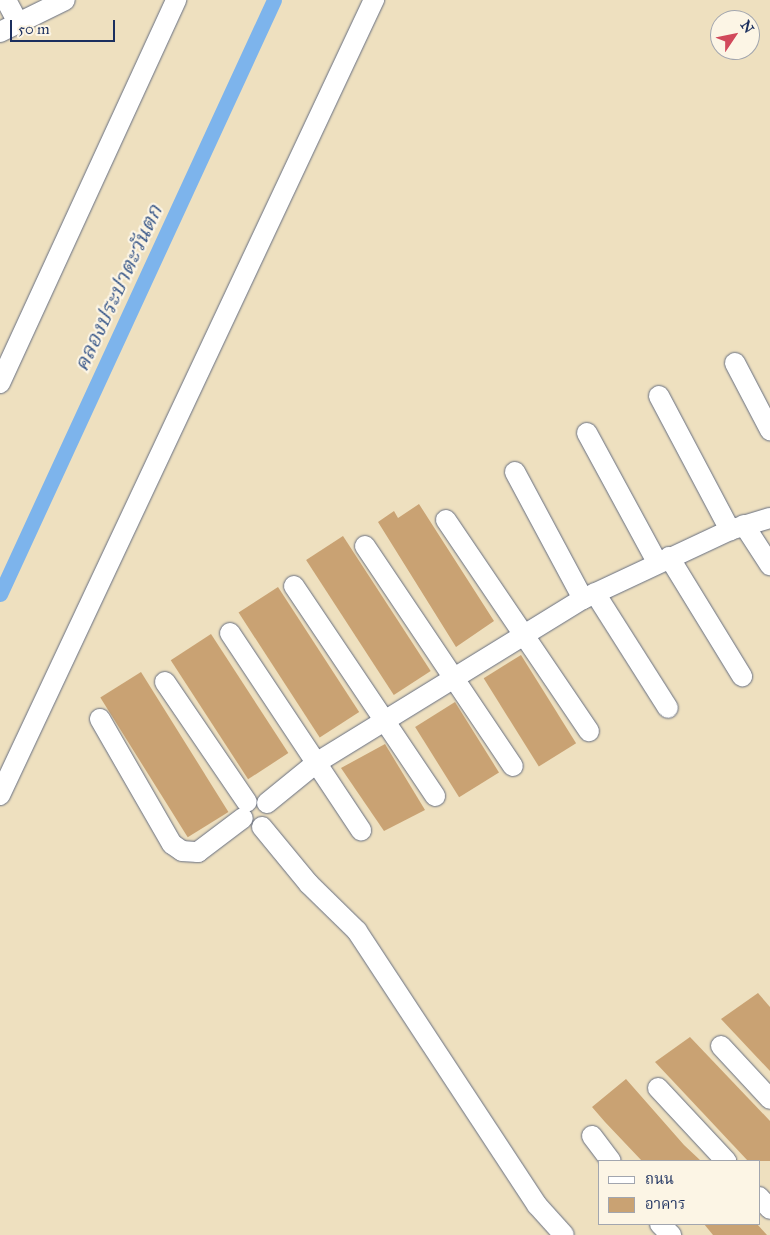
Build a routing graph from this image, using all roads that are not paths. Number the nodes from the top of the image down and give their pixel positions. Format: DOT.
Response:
graph roads {
  1 [pos="6,0"];
  2 [pos="65,0"];
  3 [pos="176,0"];
  4 [pos="374,0"];
  5 [pos="9,28"];
  6 [pos="735,363"];
  7 [pos="0,383"];
  8 [pos="659,396"];
  9 [pos="770,430"];
  10 [pos="587,433"];
  11 [pos="515,472"];
  12 [pos="770,518"];
  13 [pos="446,520"];
  14 [pos="737,528"];
  15 [pos="365,546"];
  16 [pos="663,559"];
  17 [pos="770,565"];
  18 [pos="294,586"];
  19 [pos="589,596"];
  20 [pos="230,632"];
  21 [pos="522,635"];
  22 [pos="742,676"];
  23 [pos="453,678"];
  24 [pos="165,682"];
  25 [pos="668,708"];
  26 [pos="100,719"];
  27 [pos="384,720"];
  28 [pos="589,731"];
  29 [pos="316,763"];
  30 [pos="512,766"];
  31 [pos="0,795"];
  32 [pos="435,796"];
  33 [pos="267,803"];
  34 [pos="245,810"];
  35 [pos="262,826"];
  36 [pos="361,830"];
  37 [pos="721,1046"];
  38 [pos="658,1088"];
  39 [pos="770,1098"];
  40 [pos="592,1136"];
  41 [pos="610,1160"];
  42 [pos="725,1160"];
  43 [pos="760,1198"];
  44 [pos="770,1209"];
  45 [pos="661,1225"];
  46 [pos="564,1235"];
  47 [pos="671,1235"];
  1 -- 5 [label="street"];
  2 -- 5 [label="street"];
  3 -- 7 [label="street"];
  4 -- 31 [label="street"];
  6 -- 9 [label="street"];
  8 -- 14 [label="street"];
  10 -- 16 [label="street"];
  11 -- 19 [label="street"];
  12 -- 14 [label="street"];
  13 -- 21 [label="street"];
  14 -- 16 [label="street"];
  14 -- 17 [label="street"];
  15 -- 23 [label="street"];
  16 -- 19 [label="street"];
  16 -- 22 [label="street"];
  18 -- 27 [label="street"];
  19 -- 21 [label="street"];
  19 -- 25 [label="street"];
  20 -- 29 [label="street"];
  21 -- 23 [label="street"];
  21 -- 28 [label="street"];
  23 -- 27 [label="street"];
  23 -- 30 [label="street"];
  24 -- 34 [label="street"];
  26 -- 34 [label="street"];
  27 -- 29 [label="street"];
  27 -- 32 [label="street"];
  29 -- 33 [label="street"];
  29 -- 36 [label="street"];
  33 -- 34 [label="street"];
  33 -- 35 [label="street"];
  34 -- 35 [label="street"];
  35 -- 46 [label="street"];
  37 -- 39 [label="street"];
  38 -- 42 [label="street"];
  40 -- 41 [label="street"];
  43 -- 44 [label="street"];
  45 -- 47 [label="street"];
}
